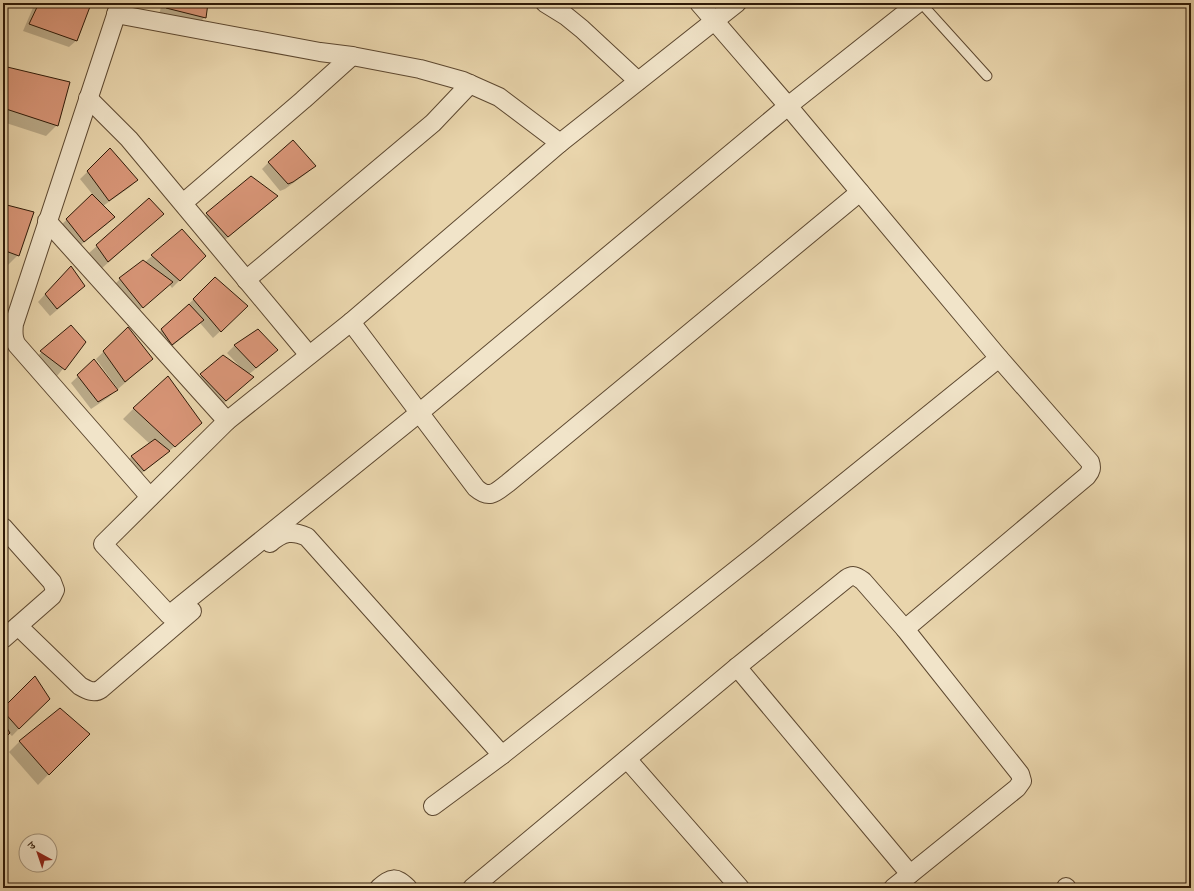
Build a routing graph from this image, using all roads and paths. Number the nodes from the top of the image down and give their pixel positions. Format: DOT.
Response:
graph roads {
  1 [pos="545,3"];
  2 [pos="699,3"];
  3 [pos="737,3"];
  4 [pos="919,3"];
  5 [pos="118,9"];
  6 [pos="715,20"];
  7 [pos="352,56"];
  8 [pos="987,76"];
  9 [pos="638,82"];
  10 [pos="470,84"];
  11 [pos="88,98"];
  12 [pos="788,106"];
  13 [pos="560,143"];
  14 [pos="860,192"];
  15 [pos="183,203"];
  16 [pos="47,221"];
  17 [pos="246,280"];
  18 [pos="351,322"];
  19 [pos="309,355"];
  20 [pos="998,358"];
  21 [pos="419,413"];
  22 [pos="227,421"];
  23 [pos="150,497"];
  24 [pos="3,527"];
  25 [pos="18,626"];
  26 [pos="905,629"];
  27 [pos="3,639"];
  28 [pos="737,667"];
  29 [pos="502,755"];
  30 [pos="626,760"];
  31 [pos="433,806"];
  32 [pos="910,874"];
  33 [pos="379,888"];
  34 [pos="408,888"];
  35 [pos="472,888"];
  36 [pos="740,888"];
  37 [pos="893,888"];
  1 -- 9 [label="street"];
  2 -- 6 [label="street"];
  3 -- 6 [label="street"];
  4 -- 8 [label="lane"];
  4 -- 12 [label="street"];
  5 -- 7 [label="street"];
  5 -- 11 [label="street"];
  6 -- 9 [label="street"];
  6 -- 12 [label="street"];
  7 -- 10 [label="street"];
  7 -- 15 [label="street"];
  9 -- 13 [label="street"];
  10 -- 13 [label="street"];
  10 -- 17 [label="street"];
  11 -- 15 [label="street"];
  11 -- 16 [label="street"];
  12 -- 14 [label="street"];
  12 -- 21 [label="street"];
  13 -- 18 [label="street"];
  14 -- 20 [label="street"];
  14 -- 21 [label="street"];
  15 -- 17 [label="street"];
  16 -- 22 [label="street"];
  16 -- 23 [label="street"];
  17 -- 19 [label="street"];
  18 -- 19 [label="street"];
  18 -- 21 [label="street"];
  19 -- 22 [label="street"];
  20 -- 26 [label="street"];
  20 -- 29 [label="street"];
  21 -- 23 [label="street"];
  22 -- 23 [label="street"];
  24 -- 25 [label="street"];
  25 -- 27 [label="street"];
  25 -- 29 [label="street"];
  26 -- 28 [label="street"];
  26 -- 32 [label="street"];
  28 -- 30 [label="street"];
  28 -- 32 [label="street"];
  29 -- 31 [label="street"];
  30 -- 35 [label="street"];
  30 -- 36 [label="street"];
  32 -- 37 [label="street"];
  33 -- 34 [label="street"];
}
